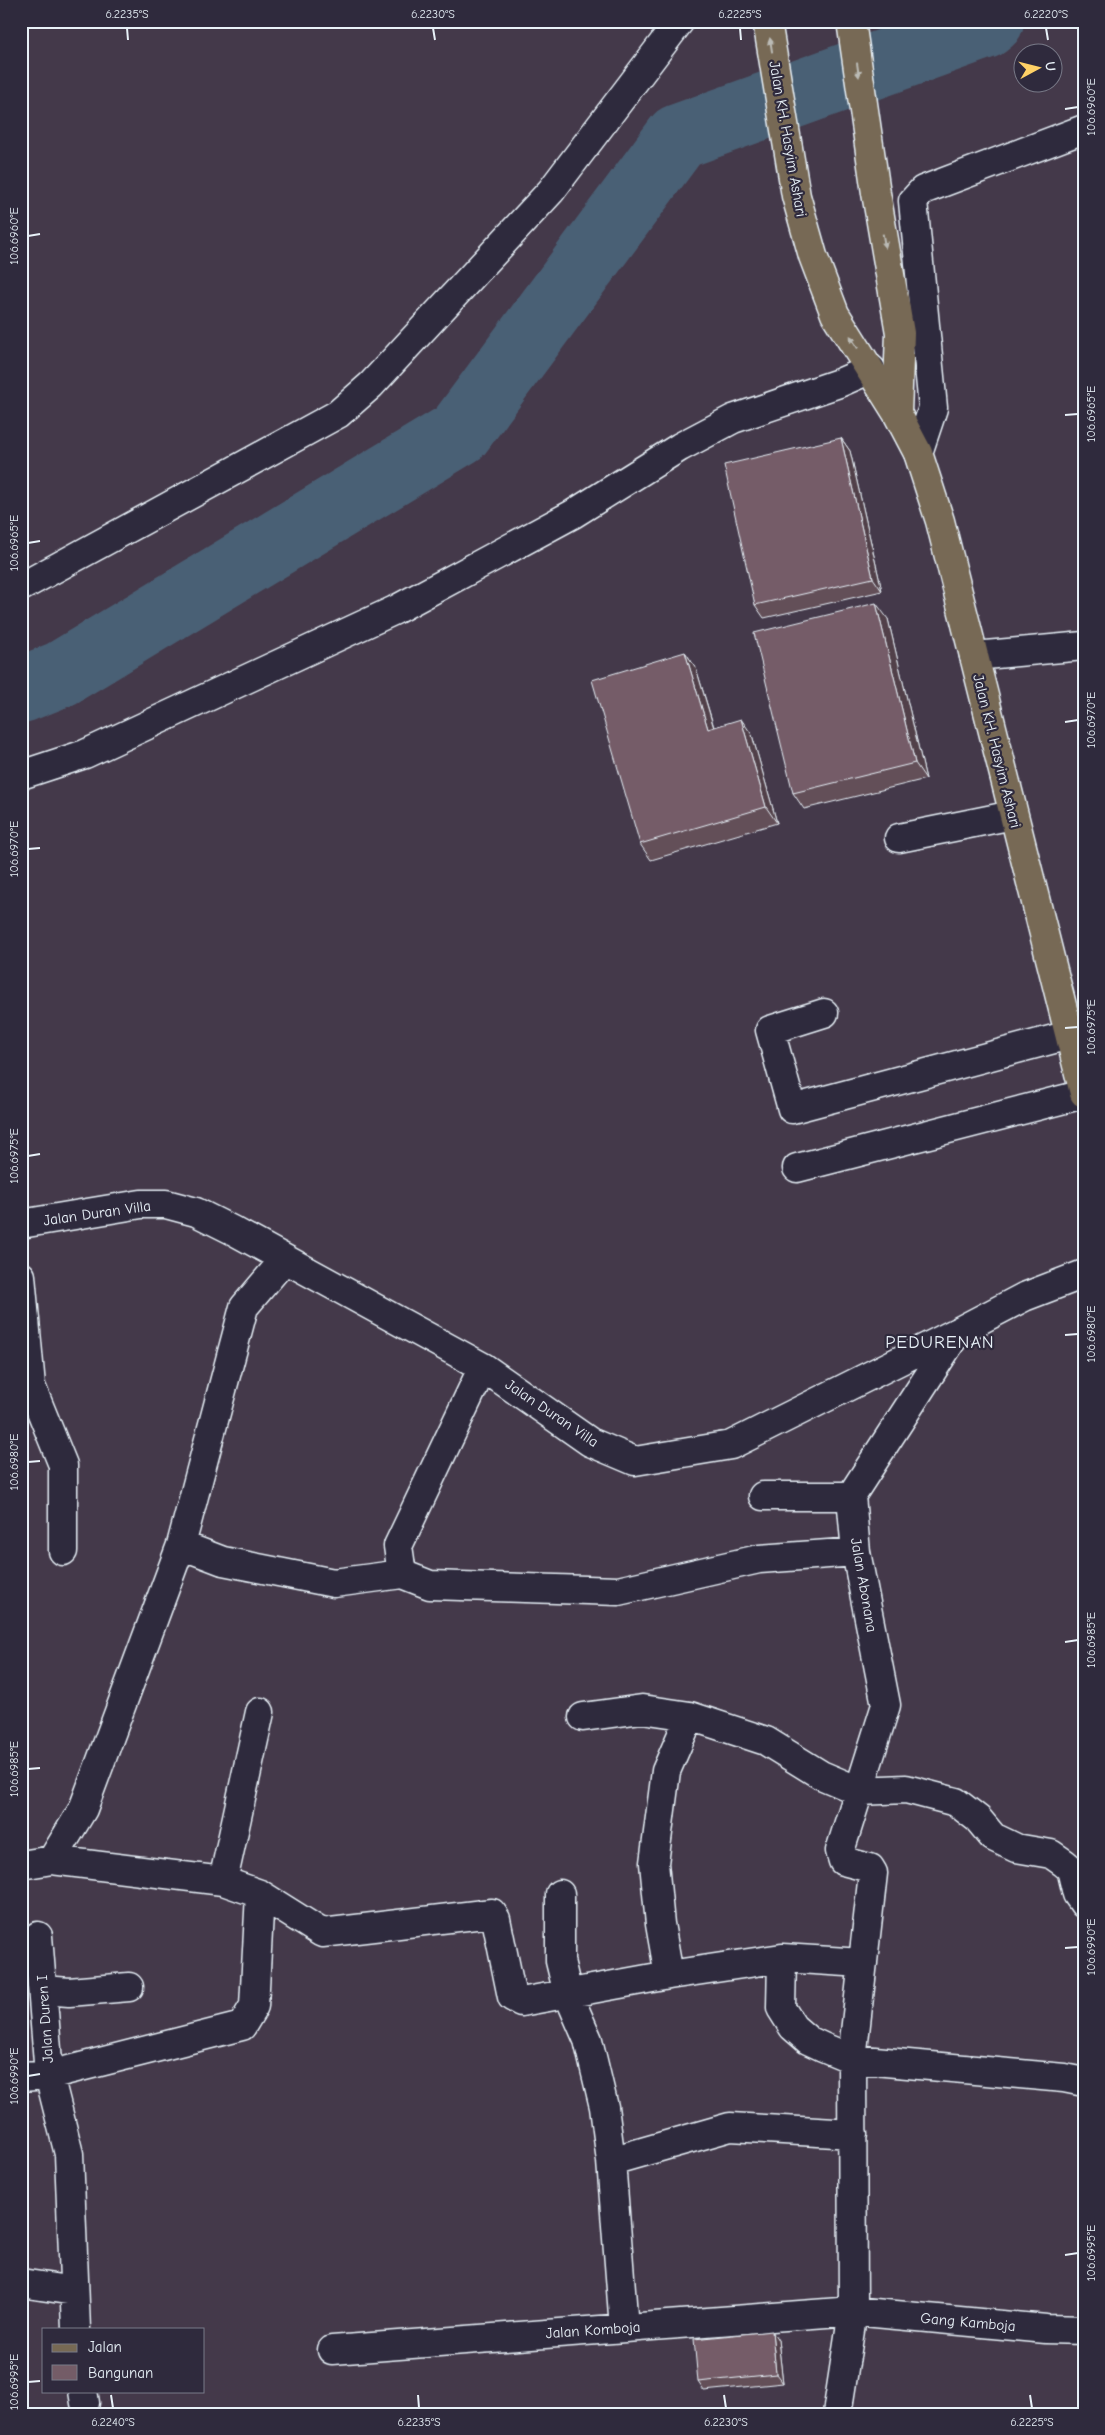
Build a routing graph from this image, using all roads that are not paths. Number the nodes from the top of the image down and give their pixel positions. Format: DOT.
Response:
graph roads {
  1 [pos="680,21"];
  2 [pos="767,21"];
  3 [pos="851,21"];
  4 [pos="1084,129"];
  5 [pos="870,369"];
  6 [pos="897,413"];
  7 [pos="918,453"];
  8 [pos="21,587"];
  9 [pos="1084,646"];
  10 [pos="974,656"];
  11 [pos="21,775"];
  12 [pos="1014,815"];
  13 [pos="899,838"];
  14 [pos="824,1013"];
  15 [pos="1069,1035"];
  16 [pos="1084,1093"];
  17 [pos="797,1168"];
  18 [pos="21,1224"];
  19 [pos="284,1260"];
  20 [pos="1084,1274"];
  21 [pos="21,1276"];
  22 [pos="957,1332"];
  23 [pos="483,1367"];
  24 [pos="762,1496"];
  25 [pos="851,1496"];
  26 [pos="181,1546"];
  27 [pos="63,1551"];
  28 [pos="856,1552"];
  29 [pos="402,1574"];
  30 [pos="260,1712"];
  31 [pos="690,1716"];
  32 [pos="583,1717"];
  33 [pos="859,1791"];
  34 [pos="52,1860"];
  35 [pos="21,1865"];
  36 [pos="223,1881"];
  37 [pos="260,1894"];
  38 [pos="560,1894"];
  39 [pos="1084,1904"];
  40 [pos="38,1936"];
  41 [pos="782,1958"];
  42 [pos="863,1963"];
  43 [pos="669,1975"];
  44 [pos="128,1987"];
  45 [pos="44,1990"];
  46 [pos="568,1994"];
  47 [pos="852,2059"];
  48 [pos="49,2075"];
  49 [pos="21,2077"];
  50 [pos="1084,2082"];
  51 [pos="852,2134"];
  52 [pos="611,2161"];
  53 [pos="21,2284"];
  54 [pos="74,2291"];
  55 [pos="853,2311"];
  56 [pos="76,2328"];
  57 [pos="624,2328"];
  58 [pos="1084,2330"];
  59 [pos="332,2350"];
  60 [pos="837,2414"];
  1 -- 8 [label="street"];
  5 -- 2 [label="main road, Jalan KH. Hasyim Ashari, one-way"];
  3 -- 6 [label="main road, Jalan KH. Hasyim Ashari, one-way"];
  4 -- 7 [label="street"];
  5 -- 6 [label="main road, Jalan KH. Hasyim Ashari"];
  5 -- 11 [label="street"];
  6 -- 7 [label="main road, Jalan KH. Hasyim Ashari"];
  7 -- 10 [label="main road, Jalan KH. Hasyim Ashari"];
  9 -- 10 [label="street"];
  10 -- 12 [label="main road, Jalan KH. Hasyim Ashari"];
  12 -- 13 [label="street"];
  12 -- 15 [label="main road, Jalan KH. Hasyim Ashari"];
  14 -- 15 [label="street"];
  15 -- 16 [label="main road, Jalan KH. Hasyim Ashari"];
  16 -- 17 [label="street"];
  18 -- 19 [label="street, Jalan Duran Villa"];
  19 -- 23 [label="street, Jalan Duran Villa"];
  19 -- 26 [label="street"];
  20 -- 22 [label="street, Jalan Duran Villa"];
  21 -- 27 [label="street"];
  22 -- 23 [label="street, Jalan Duran Villa"];
  22 -- 25 [label="street"];
  23 -- 29 [label="street"];
  24 -- 25 [label="street"];
  25 -- 28 [label="street, Jalan Abonana"];
  26 -- 29 [label="street"];
  26 -- 34 [label="street"];
  28 -- 29 [label="street"];
  28 -- 33 [label="street, Jalan Abonana"];
  30 -- 36 [label="street"];
  31 -- 32 [label="street"];
  31 -- 33 [label="street"];
  31 -- 43 [label="street"];
  33 -- 39 [label="street"];
  33 -- 42 [label="street, Jalan Abonana"];
  34 -- 35 [label="street"];
  34 -- 36 [label="street"];
  36 -- 37 [label="street"];
  37 -- 46 [label="street"];
  37 -- 48 [label="street"];
  38 -- 46 [label="street"];
  40 -- 45 [label="street, Jalan Duren I"];
  41 -- 42 [label="street"];
  41 -- 43 [label="street"];
  41 -- 47 [label="street"];
  42 -- 47 [label="street"];
  43 -- 46 [label="street"];
  44 -- 45 [label="street"];
  45 -- 48 [label="street, Jalan Duren I"];
  46 -- 52 [label="street"];
  47 -- 50 [label="street"];
  47 -- 51 [label="street"];
  48 -- 49 [label="street, Jalan Duren I"];
  48 -- 54 [label="street"];
  51 -- 52 [label="street"];
  51 -- 55 [label="street"];
  52 -- 57 [label="street"];
  53 -- 54 [label="street"];
  54 -- 56 [label="street"];
  55 -- 57 [label="street, Jalan Komboja"];
  55 -- 58 [label="street, Gang Kamboja"];
  55 -- 60 [label="street"];
  57 -- 59 [label="street, Jalan Komboja"];
}
